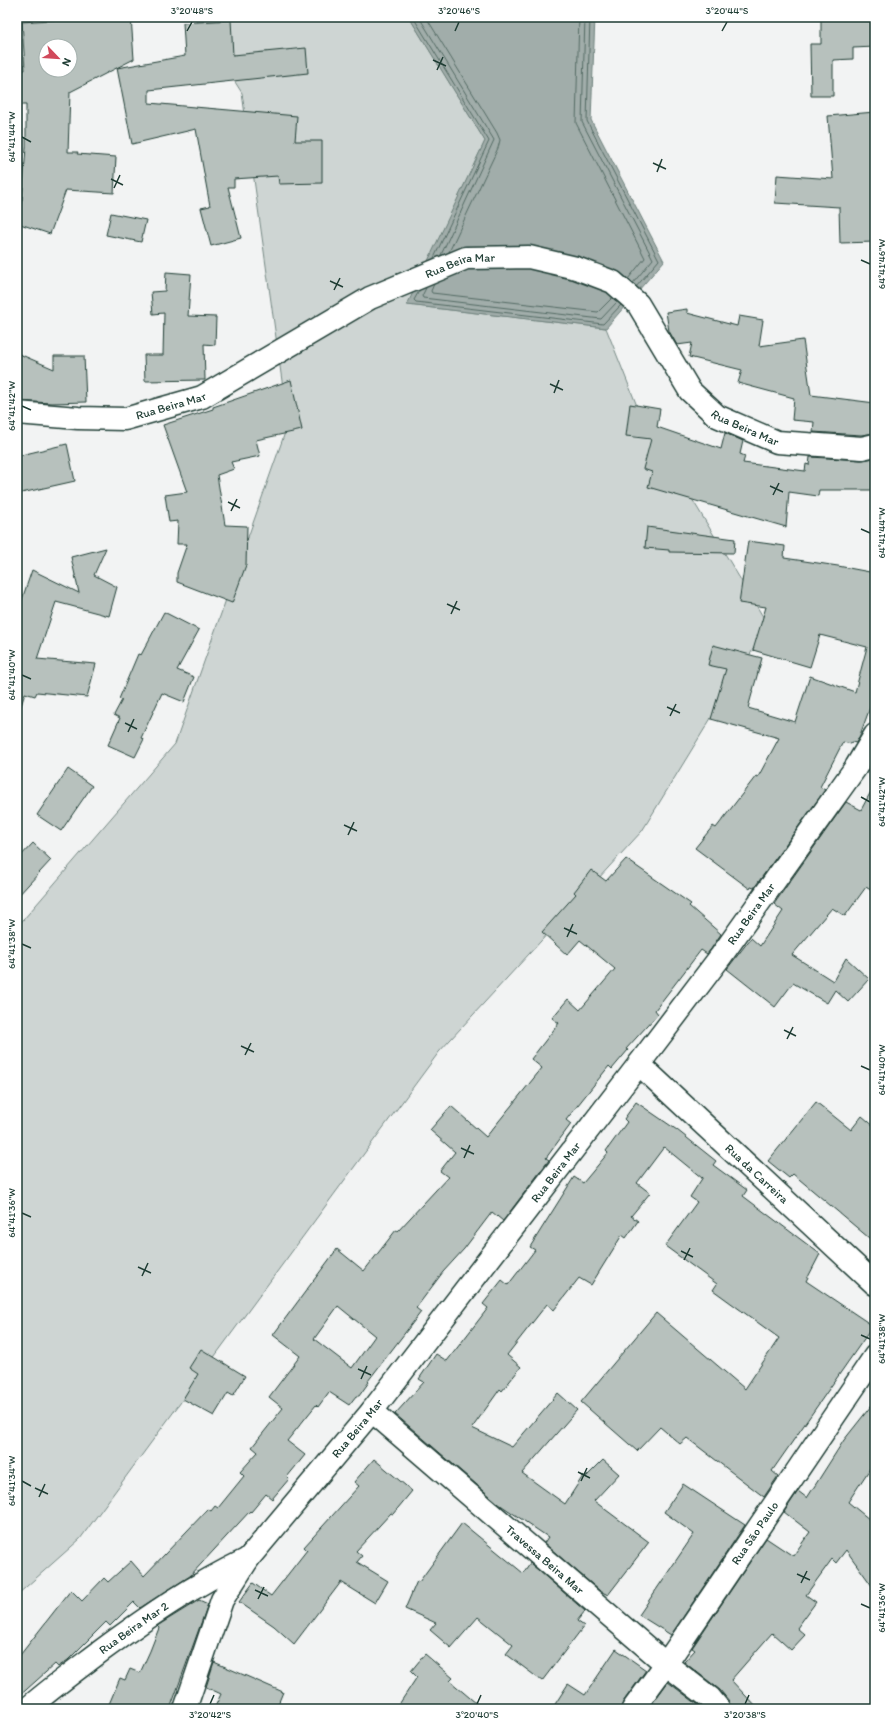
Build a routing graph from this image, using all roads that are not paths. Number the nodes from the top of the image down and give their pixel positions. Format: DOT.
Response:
graph roads {
  1 [pos="17,413"];
  2 [pos="869,446"];
  3 [pos="875,735"];
  4 [pos="639,1064"];
  5 [pos="875,1284"];
  6 [pos="875,1356"];
  7 [pos="372,1411"];
  8 [pos="248,1560"];
  9 [pos="666,1664"];
  10 [pos="27,1709"];
  11 [pos="185,1709"];
  12 [pos="633,1709"];
  13 [pos="719,1709"];
  1 -- 2 [label="street, Rua Beira Mar"];
  3 -- 4 [label="street, Rua Beira Mar"];
  4 -- 5 [label="street, Rua da Carreira"];
  4 -- 7 [label="street, Rua Beira Mar"];
  6 -- 9 [label="street, Rua São Paulo"];
  7 -- 8 [label="street, Rua Beira Mar"];
  7 -- 9 [label="street, Travessa Beira Mar"];
  8 -- 10 [label="street, Rua Beira Mar 2"];
  8 -- 11 [label="street, Rua Beira Mar"];
  9 -- 12 [label="street, Rua São Paulo"];
  9 -- 13 [label="street, Travessa Beira Mar"];
}
